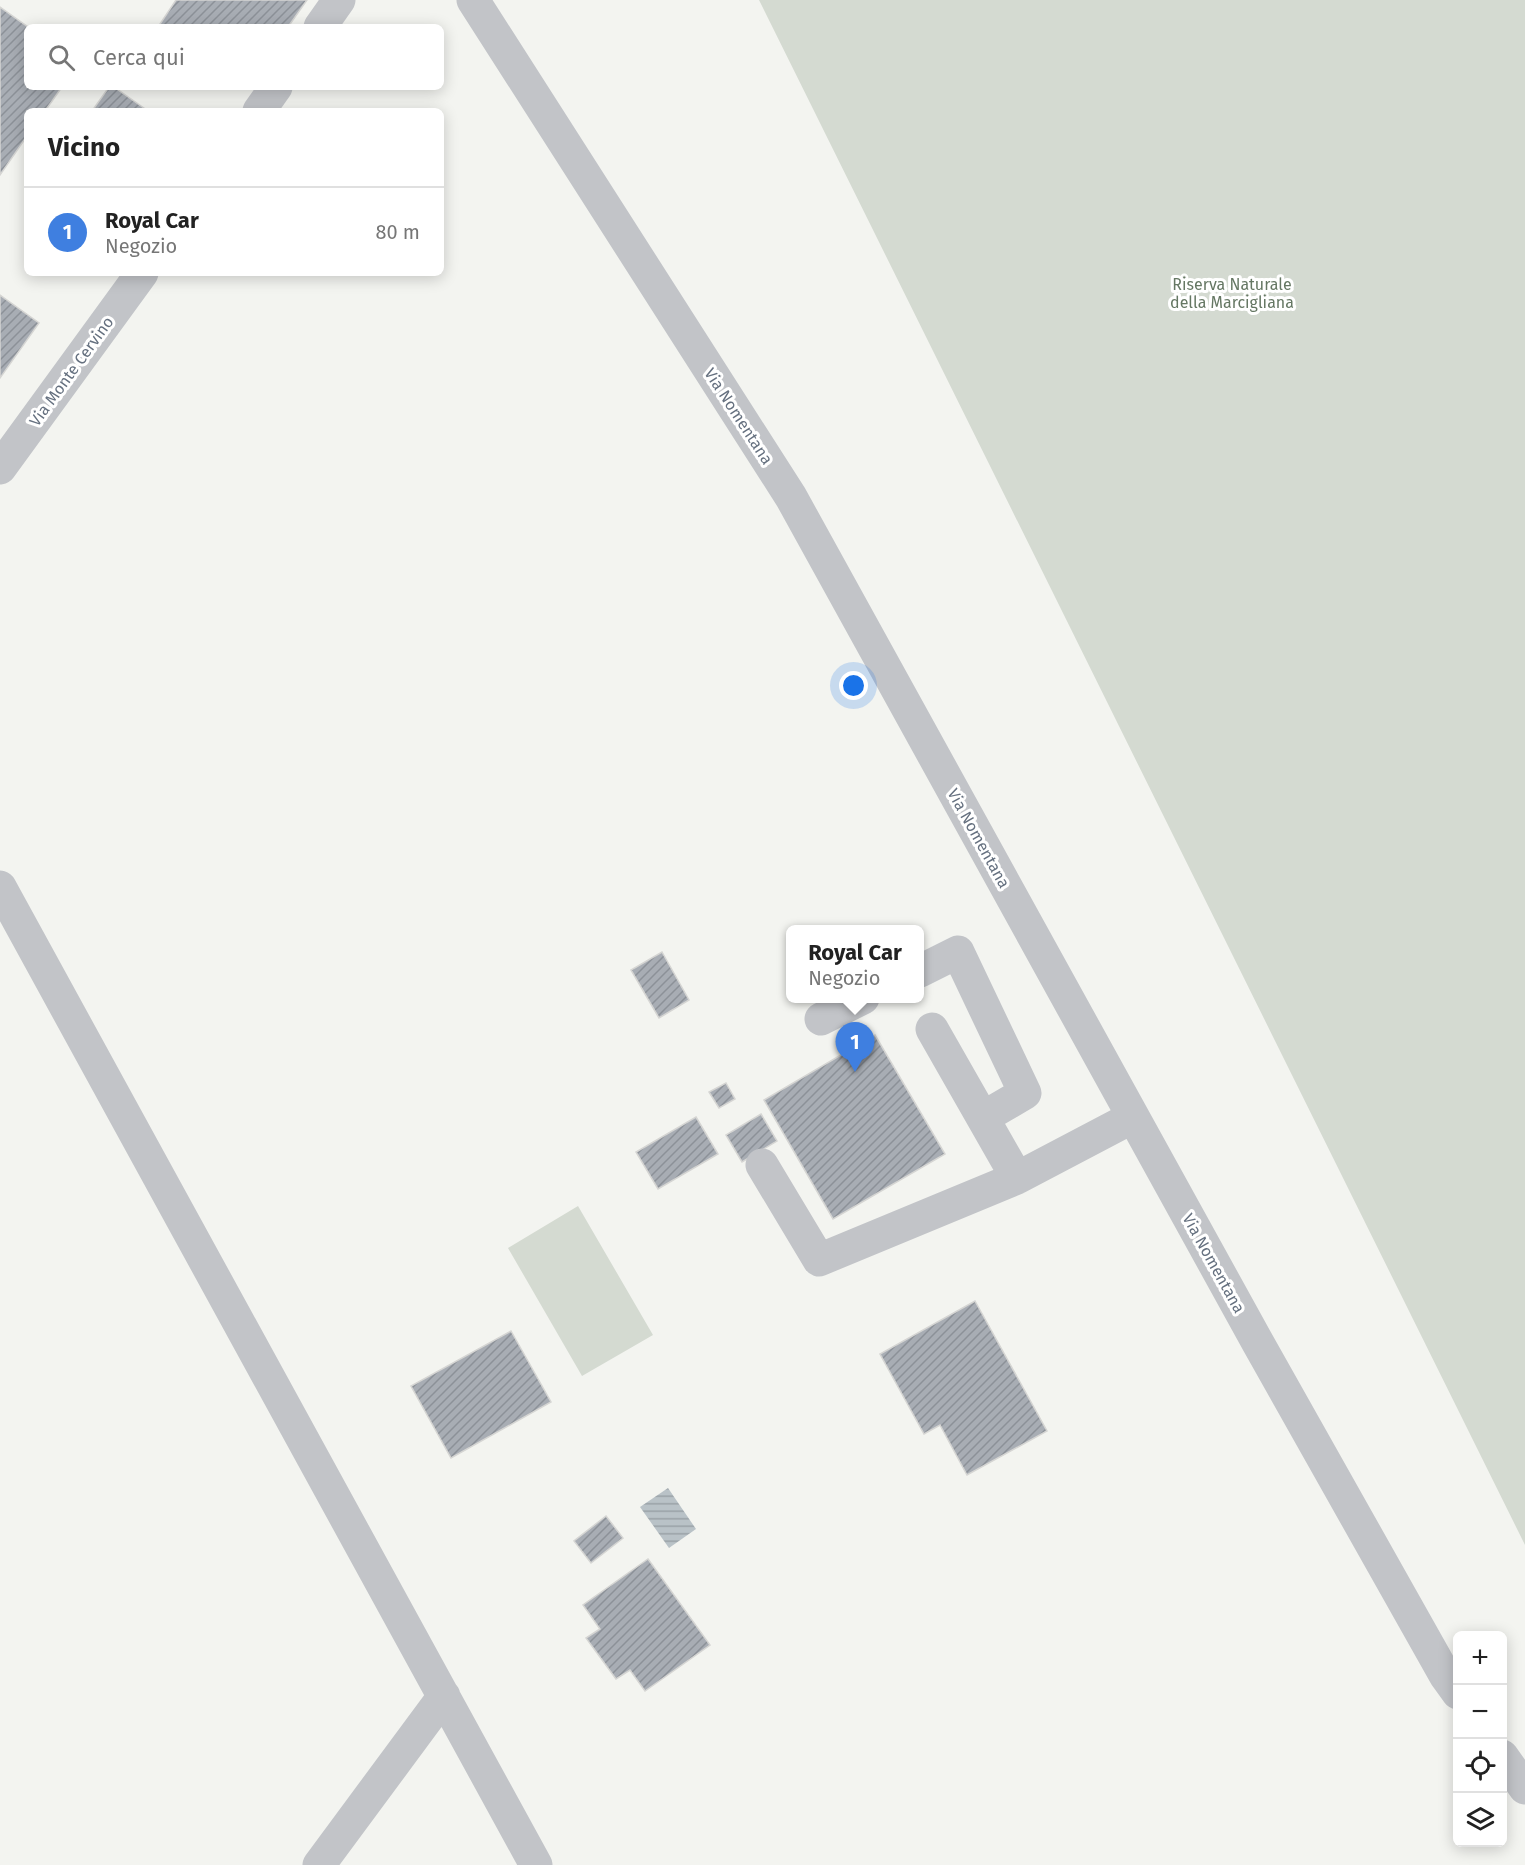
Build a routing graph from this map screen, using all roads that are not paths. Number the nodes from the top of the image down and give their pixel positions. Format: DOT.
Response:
graph roads {
  1 [pos="339,0"];
  2 [pos="473,0"];
  3 [pos="322,24"];
  4 [pos="274,90"];
  5 [pos="261,108"];
  6 [pos="139,276"];
  7 [pos="0,468"];
  8 [pos="0,887"];
  9 [pos="924,969"];
  10 [pos="855,1003"];
  11 [pos="821,1019"];
  12 [pos="932,1029"];
  13 [pos="984,1117"];
  14 [pos="1134,1117"];
  15 [pos="762,1165"];
  16 [pos="1017,1178"];
  17 [pos="1453,1686"];
  18 [pos="444,1696"];
  19 [pos="1507,1762"];
  20 [pos="1525,1788"];
  21 [pos="319,1865"];
  22 [pos="536,1865"];
  1 -- 3 [label="street"];
  2 -- 14 [label="street, Via Nomentana"];
  4 -- 5 [label="street"];
  6 -- 7 [label="street, Via Monte Cervino"];
  8 -- 18 [label="street"];
  9 -- 13 [label="street"];
  10 -- 11 [label="street"];
  12 -- 13 [label="street"];
  13 -- 16 [label="street"];
  14 -- 16 [label="street"];
  14 -- 17 [label="street, Via Nomentana"];
  15 -- 16 [label="street"];
  18 -- 21 [label="street"];
  18 -- 22 [label="street"];
  19 -- 20 [label="street"];
}
